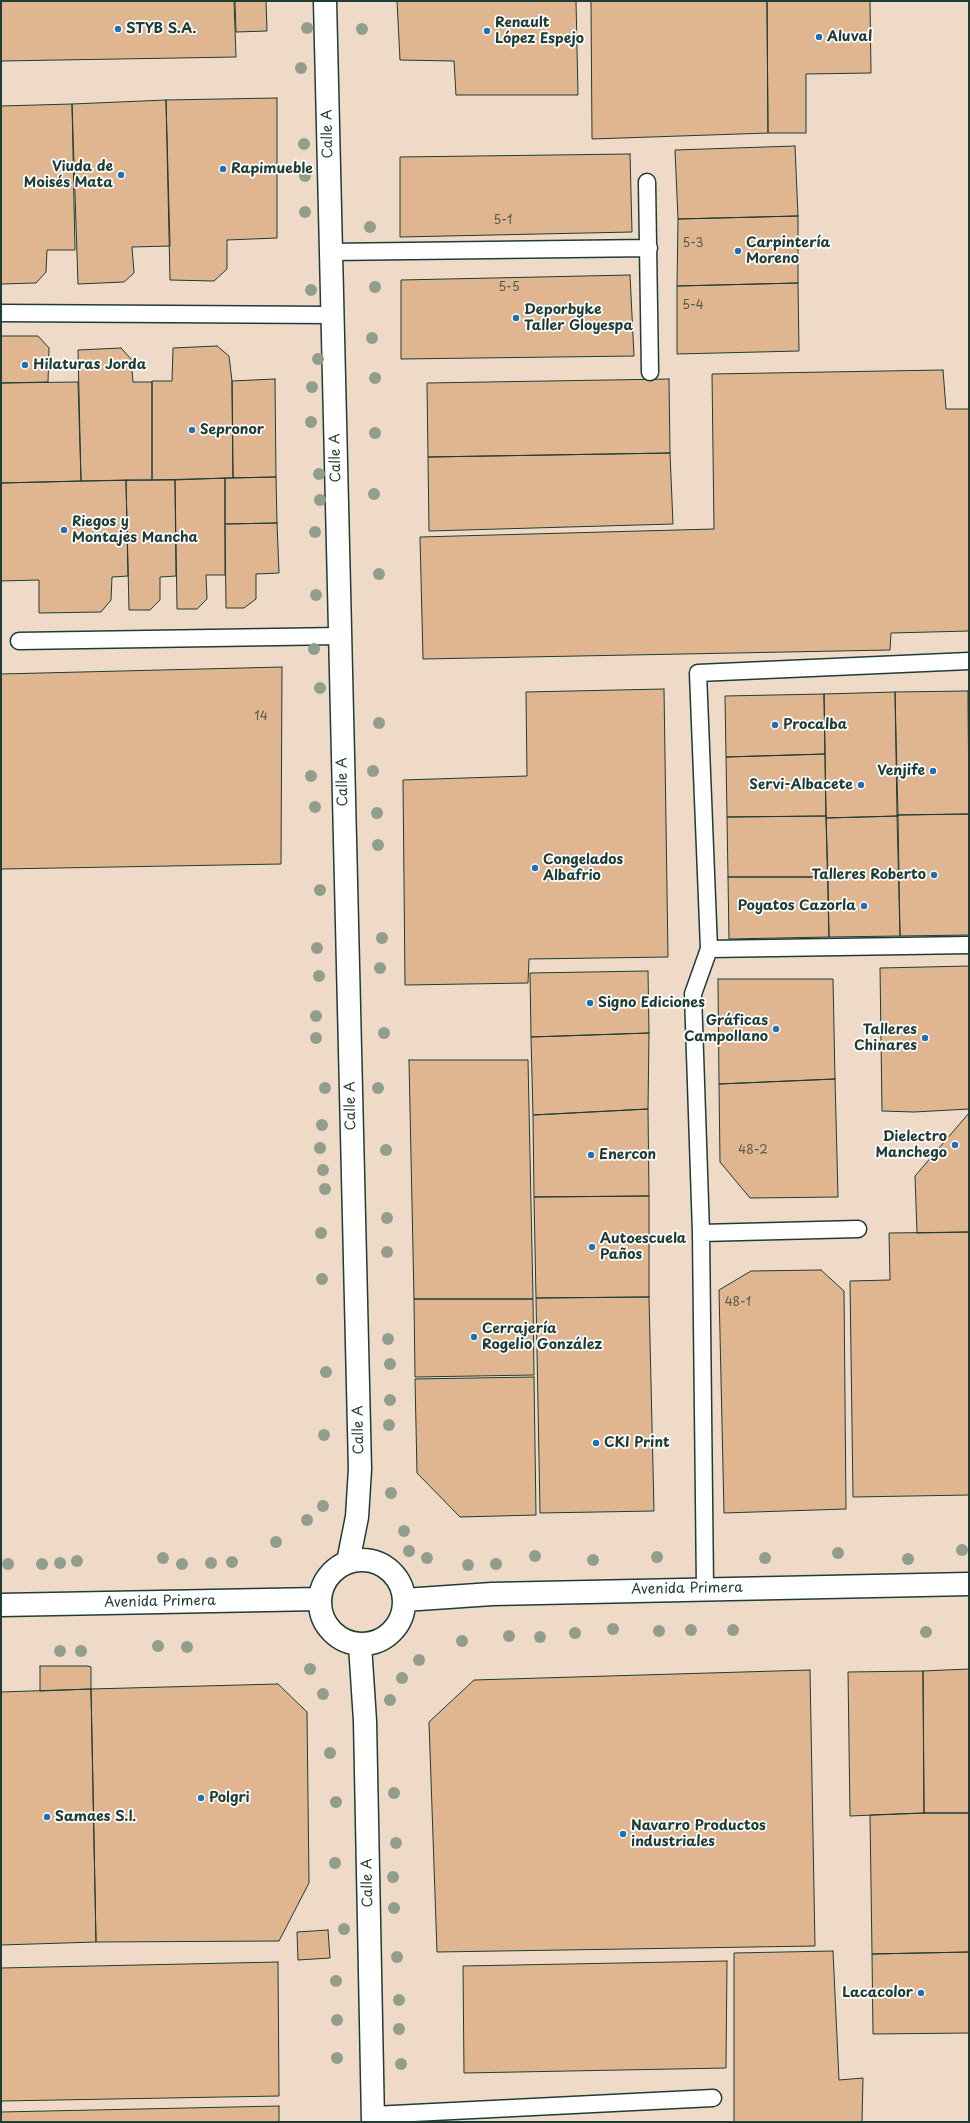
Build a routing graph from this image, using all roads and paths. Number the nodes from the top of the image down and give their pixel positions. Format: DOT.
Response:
graph roads {
  1 [pos="325,1"];
  2 [pos="647,182"];
  3 [pos="650,248"];
  4 [pos="330,252"];
  5 [pos="1,313"];
  6 [pos="333,315"];
  7 [pos="650,372"];
  8 [pos="340,636"];
  9 [pos="19,641"];
  10 [pos="969,661"];
  11 [pos="969,945"];
  12 [pos="709,949"];
  13 [pos="858,1229"];
  14 [pos="701,1233"];
  15 [pos="348,1562"];
  16 [pos="969,1584"];
  17 [pos="705,1588"];
  18 [pos="319,1599"];
  19 [pos="404,1600"];
  20 [pos="1,1605"];
  21 [pos="360,1645"];
  22 [pos="712,2098"];
  23 [pos="373,2118"];
  1 -- 4 [label="street, Calle A"];
  2 -- 3 [label="lane"];
  3 -- 4 [label="lane"];
  3 -- 7 [label="lane"];
  4 -- 6 [label="street, Calle A"];
  5 -- 6 [label="lane"];
  6 -- 8 [label="street, Calle A"];
  8 -- 9 [label="lane"];
  8 -- 15 [label="street, Calle A"];
  10 -- 12 [label="lane"];
  11 -- 12 [label="lane"];
  12 -- 14 [label="lane"];
  13 -- 14 [label="lane"];
  14 -- 17 [label="lane"];
  15 -- 18 [label="street"];
  15 -- 19 [label="street"];
  16 -- 17 [label="street, Avenida Primera"];
  17 -- 19 [label="street, Avenida Primera"];
  18 -- 20 [label="street, Avenida Primera"];
  18 -- 21 [label="street"];
  19 -- 21 [label="street"];
  21 -- 23 [label="street, Calle A"];
  22 -- 23 [label="lane"];
}
